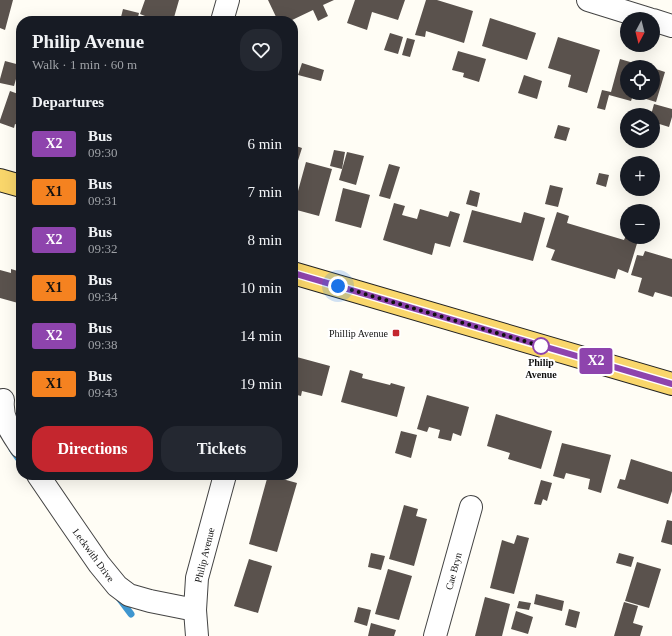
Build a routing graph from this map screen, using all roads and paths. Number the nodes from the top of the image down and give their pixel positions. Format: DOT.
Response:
graph roads {
  1 [pos="228,0"];
  2 [pos="588,0"];
  3 [pos="627,12"];
  4 [pos="223,16"];
  5 [pos="660,22"];
  6 [pos="672,26"];
  7 [pos="0,180"];
  8 [pos="16,185"];
  9 [pos="298,274"];
  10 [pos="672,384"];
  11 [pos="3,400"];
  12 [pos="16,440"];
  13 [pos="41,480"];
  14 [pos="224,480"];
  15 [pos="470,507"];
  16 [pos="195,610"];
  17 [pos="197,636"];
  18 [pos="435,636"];
  1 -- 4 [label="street"];
  2 -- 3 [label="street"];
  5 -- 6 [label="street"];
  7 -- 8 [label="main road"];
  9 -- 10 [label="main road"];
  11 -- 12 [label="street"];
  13 -- 16 [label="street, Leckwith Drive"];
  14 -- 16 [label="street, Philip Avenue"];
  15 -- 18 [label="street, Cae Bryn"];
  16 -- 17 [label="street, Philip Avenue"];
}
